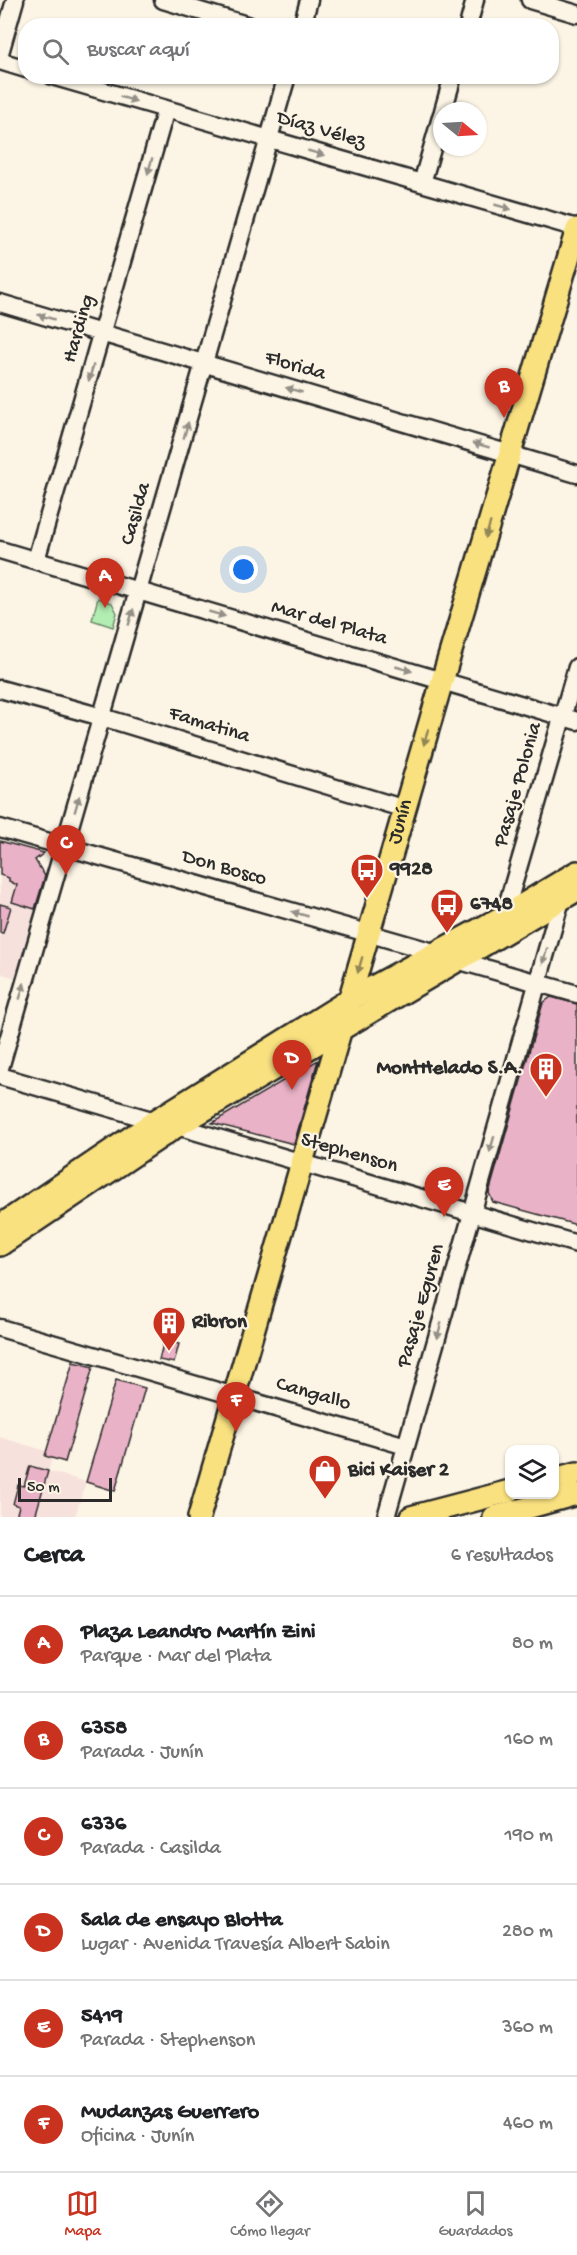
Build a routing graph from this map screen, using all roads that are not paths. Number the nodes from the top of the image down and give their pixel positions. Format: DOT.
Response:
graph roads {
  1 [pos="15,0"];
  2 [pos="163,0"];
  3 [pos="309,0"];
  4 [pos="475,0"];
  5 [pos="530,0"];
  6 [pos="577,14"];
  7 [pos="223,18"];
  8 [pos="304,18"];
  9 [pos="470,18"];
  10 [pos="0,53"];
  11 [pos="0,62"];
  12 [pos="18,67"];
  13 [pos="80,84"];
  14 [pos="285,84"];
  15 [pos="451,84"];
  16 [pos="445,102"];
  17 [pos="166,109"];
  18 [pos="269,139"];
  19 [pos="433,144"];
  20 [pos="422,183"];
  21 [pos="577,229"];
  22 [pos="0,303"];
  23 [pos="102,333"];
  24 [pos="205,363"];
  25 [pos="511,454"];
  26 [pos="577,474"];
  27 [pos="0,550"];
  28 [pos="36,561"];
  29 [pos="138,591"];
  30 [pos="577,668"];
  31 [pos="442,681"];
  32 [pos="0,689"];
  33 [pos="102,717"];
  34 [pos="570,718"];
  35 [pos="405,809"];
  36 [pos="0,828"];
  37 [pos="64,846"];
  38 [pos="577,872"];
  39 [pos="569,895"];
  40 [pos="504,916"];
  41 [pos="369,934"];
  42 [pos="436,953"];
  43 [pos="460,961"];
  44 [pos="537,983"];
  45 [pos="577,994"];
  46 [pos="349,1000"];
  47 [pos="340,1031"];
  48 [pos="0,1068"];
  49 [pos="0,1076"];
  50 [pos="154,1121"];
  51 [pos="177,1126"];
  52 [pos="302,1164"];
  53 [pos="472,1214"];
  54 [pos="0,1226"];
  55 [pos="577,1244"];
  56 [pos="0,1245"];
  57 [pos="0,1328"];
  58 [pos="234,1396"];
  59 [pos="406,1446"];
  60 [pos="577,1473"];
  61 [pos="559,1478"];
  62 [pos="576,1491"];
  63 [pos="505,1492"];
  64 [pos="199,1517"];
  65 [pos="386,1517"];
  66 [pos="411,1517"];
  67 [pos="494,1517"];
  68 [pos="567,1517"];
  1 -- 10 [label="street"];
  2 -- 7 [label="street"];
  3 -- 8 [label="street"];
  4 -- 9 [label="street"];
  5 -- 6 [label="street"];
  11 -- 12 [label="street"];
  13 -- 17 [label="street, Díaz Vélez, one-way"];
  14 -- 18 [label="street, Casilda"];
  15 -- 16 [label="street"];
  17 -- 18 [label="street, Díaz Vélez"];
  17 -- 23 [label="street, Harding, one-way"];
  18 -- 20 [label="street, Díaz Vélez, one-way"];
  18 -- 24 [label="street, Casilda"];
  19 -- 20 [label="street"];
  20 -- 21 [label="street, Díaz Vélez, one-way"];
  21 -- 25 [label="main road, Junín"];
  23 -- 22 [label="street, Florida, one-way"];
  23 -- 24 [label="street, Florida"];
  23 -- 28 [label="street, Harding, one-way"];
  25 -- 24 [label="street, Florida, one-way"];
  29 -- 24 [label="street, Casilda, one-way"];
  25 -- 26 [label="street, Florida"];
  25 -- 31 [label="main road, Junín, one-way"];
  27 -- 28 [label="street, Mar del Plata"];
  28 -- 29 [label="street, Mar del Plata"];
  29 -- 31 [label="street, Mar del Plata, one-way"];
  33 -- 29 [label="street, Casilda, one-way"];
  30 -- 34 [label="street, Pasaje Polonia"];
  31 -- 34 [label="street, Mar del Plata"];
  31 -- 35 [label="main road, Junín, one-way"];
  32 -- 33 [label="street, Famatina"];
  33 -- 35 [label="street, Famatina"];
  37 -- 33 [label="street, Casilda, one-way"];
  34 -- 40 [label="street, Pasaje Polonia"];
  35 -- 41 [label="main road, Junín"];
  36 -- 37 [label="street, Don Bosco"];
  41 -- 37 [label="street, Don Bosco, one-way"];
  48 -- 37 [label="street, Casilda, one-way"];
  38 -- 40 [label="main road"];
  39 -- 43 [label="main road"];
  39 -- 44 [label="street, Pasaje Eguren, one-way"];
  40 -- 42 [label="main road"];
  41 -- 42 [label="street, Don Bosco"];
  41 -- 46 [label="main road, Junín, one-way"];
  42 -- 46 [label="main road"];
  43 -- 44 [label="street"];
  43 -- 47 [label="main road"];
  44 -- 45 [label="street"];
  44 -- 53 [label="street, Pasaje Eguren, one-way"];
  46 -- 47 [label="main road, Junín"];
  46 -- 50 [label="main road"];
  47 -- 51 [label="main road"];
  47 -- 52 [label="main road, Junín"];
  49 -- 50 [label="street"];
  50 -- 54 [label="main road"];
  51 -- 52 [label="street, Stephenson"];
  51 -- 56 [label="main road"];
  52 -- 53 [label="street, Stephenson"];
  52 -- 58 [label="main road, Junín"];
  53 -- 55 [label="street, Stephenson"];
  53 -- 59 [label="street, Pasaje Eguren, one-way"];
  57 -- 58 [label="street, Cangallo"];
  58 -- 59 [label="street, Cangallo"];
  58 -- 64 [label="main road, Junín"];
  59 -- 65 [label="street, Pasaje Eguren"];
  60 -- 61 [label="main road"];
  62 -- 67 [label="main road"];
  62 -- 68 [label="main road"];
  63 -- 66 [label="main road"];
}
